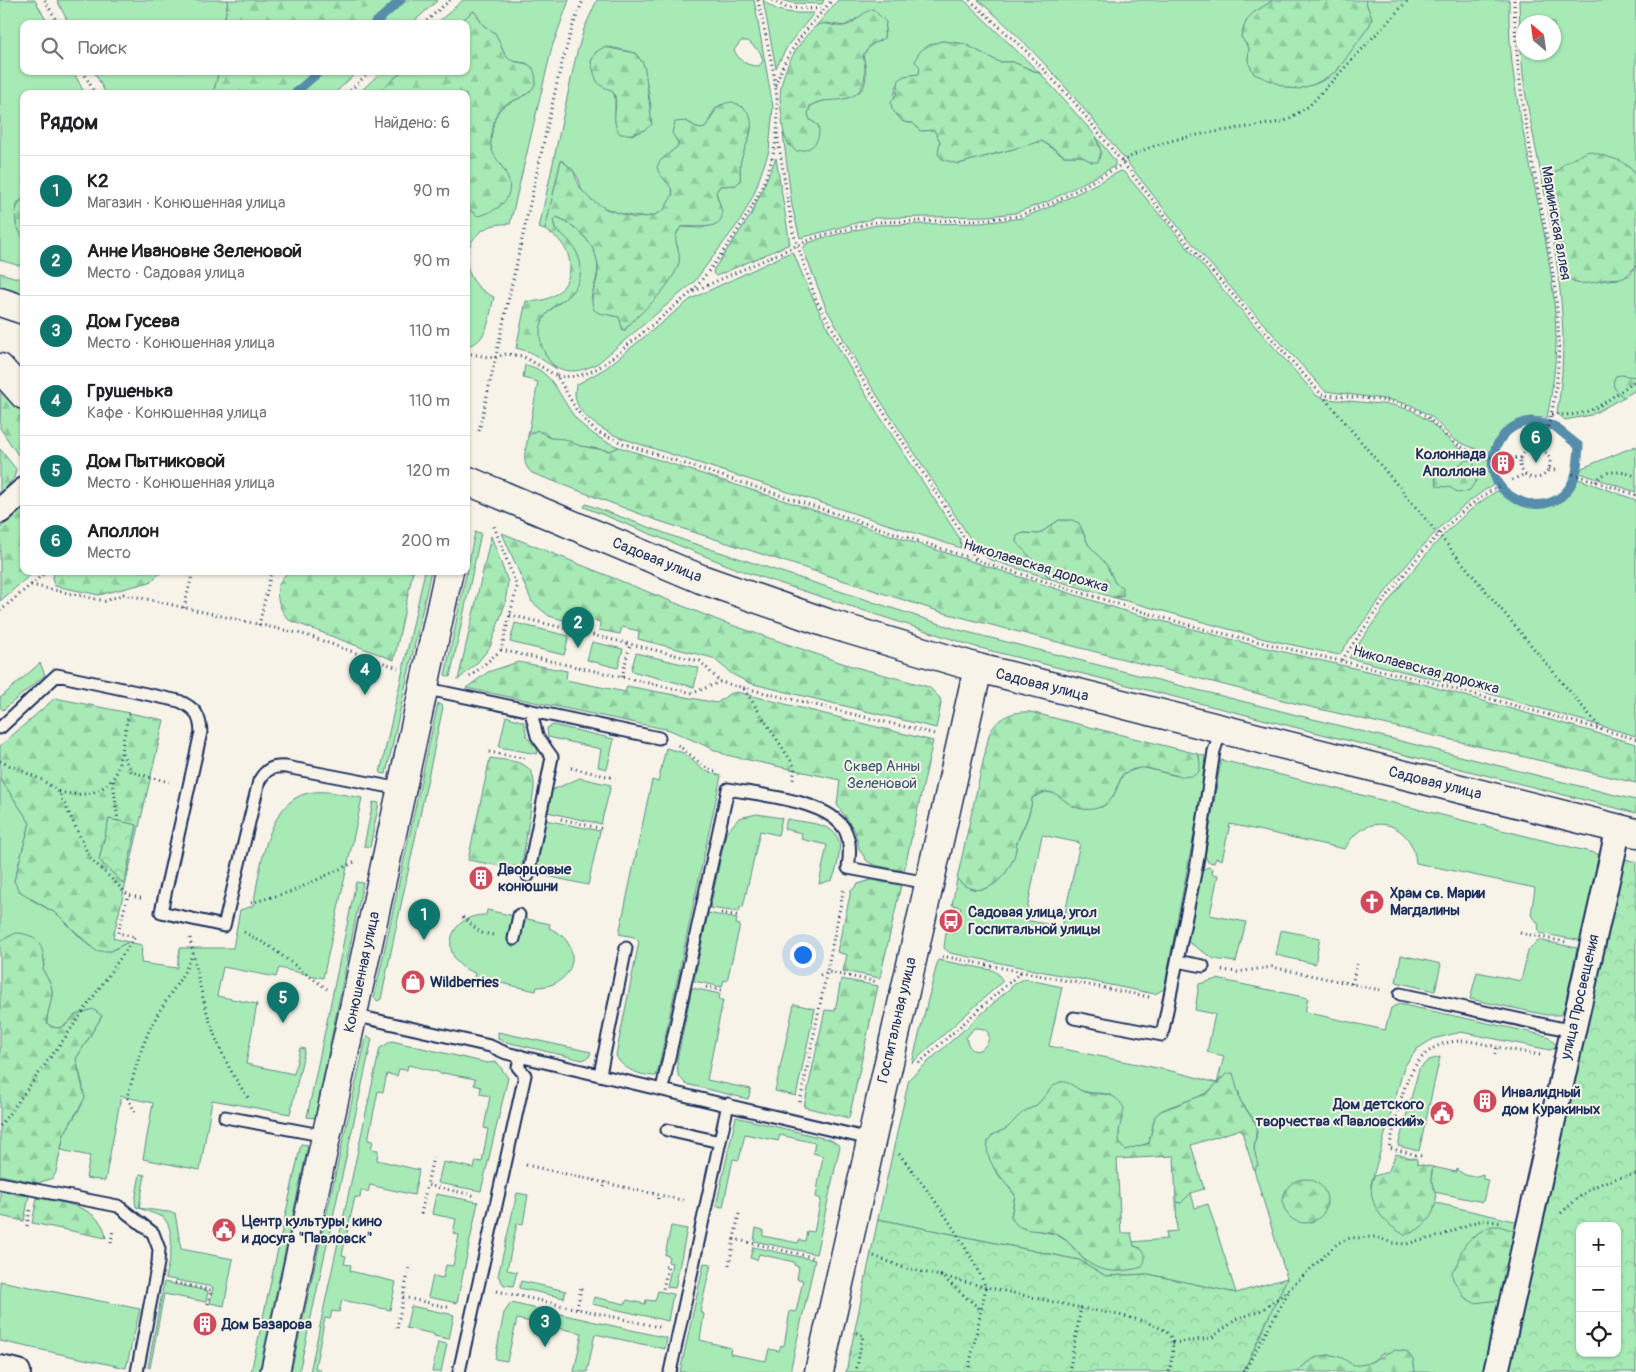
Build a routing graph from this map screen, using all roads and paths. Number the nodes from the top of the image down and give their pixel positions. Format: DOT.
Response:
graph roads {
  1 [pos="45,0"];
  2 [pos="450,0"];
  3 [pos="584,0"];
  4 [pos="758,0"];
  5 [pos="772,0"];
  6 [pos="832,0"];
  7 [pos="970,0"];
  8 [pos="1408,0"];
  9 [pos="1514,0"];
  10 [pos="824,9"];
  11 [pos="56,20"];
  12 [pos="428,20"];
  13 [pos="85,75"];
  14 [pos="366,75"];
  15 [pos="93,90"];
  16 [pos="351,90"];
  17 [pos="775,90"];
  18 [pos="777,133"];
  19 [pos="1122,163"];
  20 [pos="797,245"];
  21 [pos="692,292"];
  22 [pos="0,302"];
  23 [pos="20,309"];
  24 [pos="470,354"];
  25 [pos="494,358"];
  26 [pos="0,368"];
  27 [pos="557,376"];
  28 [pos="1636,380"];
  29 [pos="20,390"];
  30 [pos="1322,395"];
  31 [pos="1552,414"];
  32 [pos="479,431"];
  33 [pos="1541,448"];
  34 [pos="1496,458"];
  35 [pos="1510,458"];
  36 [pos="1521,458"];
  37 [pos="1549,469"];
  38 [pos="1558,471"];
  39 [pos="1524,474"];
  40 [pos="1573,474"];
  41 [pos="1636,476"];
  42 [pos="1512,480"];
  43 [pos="1596,482"];
  44 [pos="470,485"];
  45 [pos="1502,485"];
  46 [pos="20,494"];
  47 [pos="1636,496"];
  48 [pos="0,511"];
  49 [pos="493,524"];
  50 [pos="1439,535"];
  51 [pos="976,560"];
  52 [pos="42,575"];
  53 [pos="193,575"];
  54 [pos="271,575"];
  55 [pos="447,575"];
  56 [pos="31,585"];
  57 [pos="184,608"];
  58 [pos="0,611"];
  59 [pos="510,615"];
  60 [pos="259,624"];
  61 [pos="630,644"];
  62 [pos="501,650"];
  63 [pos="1342,660"];
  64 [pos="398,668"];
  65 [pos="978,668"];
  66 [pos="622,677"];
  67 [pos="720,682"];
  68 [pos="423,688"];
  69 [pos="744,689"];
  70 [pos="133,690"];
  71 [pos="451,694"];
  72 [pos="531,712"];
  73 [pos="0,728"];
  74 [pos="1221,730"];
  75 [pos="1602,730"];
  76 [pos="940,736"];
  77 [pos="659,738"];
  78 [pos="1636,739"];
  79 [pos="122,750"];
  80 [pos="0,761"];
  81 [pos="795,767"];
  82 [pos="112,780"];
  83 [pos="189,786"];
  84 [pos="728,789"];
  85 [pos="401,790"];
  86 [pos="59,792"];
  87 [pos="541,814"];
  88 [pos="118,821"];
  89 [pos="604,829"];
  90 [pos="1627,830"];
  91 [pos="355,862"];
  92 [pos="848,868"];
  93 [pos="528,876"];
  94 [pos="928,883"];
  95 [pos="229,909"];
  96 [pos="519,915"];
  97 [pos="463,917"];
  98 [pos="186,918"];
  99 [pos="224,926"];
  100 [pos="1520,933"];
  101 [pos="514,939"];
  102 [pos="1593,947"];
  103 [pos="626,948"];
  104 [pos="193,954"];
  105 [pos="933,955"];
  106 [pos="1177,961"];
  107 [pos="1357,964"];
  108 [pos="1203,966"];
  109 [pos="828,972"];
  110 [pos="1022,972"];
  111 [pos="820,975"];
  112 [pos="884,983"];
  113 [pos="1352,984"];
  114 [pos="327,989"];
  115 [pos="1400,994"];
  116 [pos="1169,1001"];
  117 [pos="353,1015"];
  118 [pos="1074,1018"];
  119 [pos="1573,1031"];
  120 [pos="1497,1047"];
  121 [pos="1495,1054"];
  122 [pos="521,1056"];
  123 [pos="1566,1061"];
  124 [pos="914,1068"];
  125 [pos="600,1074"];
  126 [pos="662,1089"];
  127 [pos="728,1104"];
  128 [pos="135,1112"];
  129 [pos="225,1117"];
  130 [pos="795,1122"];
  131 [pos="270,1125"];
  132 [pos="0,1126"];
  133 [pos="667,1130"];
  134 [pos="326,1136"];
  135 [pos="870,1140"];
  136 [pos="720,1142"];
  137 [pos="896,1152"];
  138 [pos="1421,1156"];
  139 [pos="433,1157"];
  140 [pos="520,1164"];
  141 [pos="548,1170"];
  142 [pos="547,1174"];
  143 [pos="1636,1174"];
  144 [pos="606,1182"];
  145 [pos="0,1183"];
  146 [pos="427,1185"];
  147 [pos="604,1187"];
  148 [pos="658,1194"];
  149 [pos="484,1198"];
  150 [pos="658,1199"];
  151 [pos="686,1201"];
  152 [pos="421,1214"];
  153 [pos="739,1214"];
  154 [pos="1528,1228"];
  155 [pos="734,1239"];
  156 [pos="867,1253"];
  157 [pos="815,1257"];
  158 [pos="729,1265"];
  159 [pos="666,1266"];
  160 [pos="409,1268"];
  161 [pos="939,1274"];
  162 [pos="155,1278"];
  163 [pos="663,1286"];
  164 [pos="986,1287"];
  165 [pos="581,1288"];
  166 [pos="1290,1288"];
  167 [pos="491,1290"];
  168 [pos="403,1297"];
  169 [pos="208,1305"];
  170 [pos="1081,1308"];
  171 [pos="459,1309"];
  172 [pos="577,1309"];
  173 [pos="981,1310"];
  174 [pos="397,1328"];
  175 [pos="679,1332"];
  176 [pos="849,1332"];
  177 [pos="1172,1343"];
  178 [pos="0,1368"];
  179 [pos="18,1372"];
  180 [pos="137,1372"];
  181 [pos="275,1372"];
  182 [pos="459,1372"];
  183 [pos="670,1372"];
  184 [pos="819,1372"];
  185 [pos="856,1372"];
  186 [pos="968,1372"];
  187 [pos="1069,1372"];
  188 [pos="1169,1372"];
  189 [pos="1244,1372"];
  190 [pos="1496,1372"];
  1 -- 11 [label="path"];
  2 -- 12 [label="path"];
  3 -- 25 [label="path"];
  4 -- 17 [label="path"];
  5 -- 10 [label="path"];
  6 -- 10 [label="path"];
  7 -- 19 [label="path"];
  8 -- 19 [label="path"];
  9 -- 31 [label="path, Мариинская аллея"];
  10 -- 17 [label="path"];
  13 -- 15 [label="path"];
  14 -- 16 [label="path"];
  17 -- 18 [label="path"];
  18 -- 20 [label="path"];
  18 -- 21 [label="path"];
  19 -- 20 [label="path"];
  19 -- 30 [label="path"];
  20 -- 21 [label="path"];
  20 -- 51 [label="path"];
  21 -- 27 [label="path"];
  22 -- 23 [label="street"];
  24 -- 25 [label="path, Николаевская дорожка"];
  25 -- 27 [label="path, Николаевская дорожка"];
  25 -- 32 [label="path"];
  26 -- 29 [label="street"];
  27 -- 51 [label="path, Николаевская дорожка"];
  28 -- 31 [label="path"];
  30 -- 34 [label="path"];
  30 -- 50 [label="path"];
  31 -- 33 [label="path, Мариинская аллея"];
  33 -- 36 [label="path"];
  33 -- 37 [label="path"];
  35 -- 36 [label="path"];
  36 -- 39 [label="path"];
  37 -- 38 [label="path"];
  37 -- 39 [label="path"];
  39 -- 42 [label="path"];
  40 -- 43 [label="path"];
  41 -- 43 [label="path"];
  43 -- 47 [label="path"];
  44 -- 65 [label="street, Садовая улица"];
  45 -- 50 [label="path"];
  46 -- 48 [label="street"];
  49 -- 59 [label="path"];
  50 -- 63 [label="path"];
  50 -- 75 [label="path"];
  51 -- 63 [label="path, Николаевская дорожка"];
  52 -- 56 [label="path"];
  53 -- 57 [label="path"];
  54 -- 60 [label="path"];
  55 -- 68 [label="street, Конюшенная улица"];
  56 -- 57 [label="path"];
  56 -- 58 [label="path"];
  57 -- 60 [label="path"];
  59 -- 61 [label="path"];
  59 -- 62 [label="path"];
  60 -- 64 [label="path"];
  61 -- 66 [label="path"];
  61 -- 67 [label="path"];
  62 -- 66 [label="path"];
  62 -- 71 [label="path"];
  63 -- 75 [label="path, Николаевская дорожка"];
  65 -- 74 [label="street, Садовая улица"];
  65 -- 94 [label="street, Госпитальная улица"];
  66 -- 67 [label="path"];
  67 -- 69 [label="path"];
  68 -- 71 [label="lane"];
  68 -- 85 [label="street, Конюшенная улица"];
  69 -- 76 [label="path"];
  69 -- 81 [label="path"];
  70 -- 73 [label="lane"];
  70 -- 79 [label="path"];
  70 -- 83 [label="lane"];
  71 -- 72 [label="lane"];
  72 -- 77 [label="lane"];
  72 -- 87 [label="lane"];
  74 -- 90 [label="street, Садовая улица"];
  74 -- 106 [label="lane"];
  75 -- 78 [label="path, Николаевская дорожка"];
  77 -- 84 [label="path"];
  79 -- 82 [label="path"];
  79 -- 83 [label="path"];
  80 -- 86 [label="path"];
  82 -- 86 [label="path"];
  82 -- 88 [label="path"];
  83 -- 98 [label="lane"];
  84 -- 92 [label="lane"];
  84 -- 126 [label="lane"];
  85 -- 95 [label="lane"];
  85 -- 117 [label="street, Конюшенная улица"];
  86 -- 132 [label="path"];
  87 -- 89 [label="path"];
  87 -- 93 [label="lane"];
  90 -- 102 [label="street, улица Просвещения"];
  91 -- 95 [label="path"];
  92 -- 94 [label="lane"];
  92 -- 109 [label="path"];
  94 -- 135 [label="street, Госпитальная улица"];
  95 -- 99 [label="lane"];
  96 -- 101 [label="lane"];
  97 -- 101 [label="path"];
  98 -- 99 [label="lane"];
  98 -- 104 [label="path"];
  99 -- 114 [label="path"];
  100 -- 102 [label="path"];
  102 -- 119 [label="street, улица Просвещения"];
  103 -- 125 [label="lane"];
  104 -- 128 [label="path"];
  104 -- 131 [label="path"];
  105 -- 110 [label="path"];
  106 -- 108 [label="lane"];
  106 -- 116 [label="lane"];
  107 -- 113 [label="path"];
  108 -- 113 [label="path"];
  109 -- 111 [label="path"];
  109 -- 112 [label="path"];
  109 -- 130 [label="path"];
  110 -- 116 [label="path"];
  110 -- 124 [label="path"];
  113 -- 115 [label="path"];
  115 -- 119 [label="lane"];
  116 -- 118 [label="lane"];
  117 -- 122 [label="lane"];
  117 -- 134 [label="street, Конюшенная улица"];
  119 -- 123 [label="street, улица Просвещения"];
  120 -- 121 [label="path"];
  120 -- 123 [label="path"];
  120 -- 138 [label="path"];
  122 -- 125 [label="lane"];
  122 -- 182 [label="lane"];
  123 -- 154 [label="street, улица Просвещения"];
  125 -- 126 [label="lane"];
  126 -- 127 [label="lane"];
  127 -- 130 [label="lane"];
  127 -- 136 [label="lane"];
  129 -- 131 [label="lane"];
  130 -- 135 [label="lane"];
  131 -- 134 [label="lane"];
  133 -- 136 [label="lane"];
  134 -- 181 [label="street, Конюшенная улица"];
  135 -- 184 [label="street, Госпитальная улица"];
  136 -- 175 [label="lane"];
  137 -- 164 [label="path"];
  139 -- 146 [label="path"];
  140 -- 141 [label="path"];
  141 -- 142 [label="path"];
  141 -- 144 [label="path"];
  143 -- 154 [label="path"];
  144 -- 147 [label="path"];
  144 -- 148 [label="path"];
  145 -- 162 [label="lane"];
  146 -- 149 [label="path"];
  146 -- 152 [label="path"];
  148 -- 150 [label="path"];
  148 -- 151 [label="path"];
  153 -- 155 [label="path"];
  154 -- 166 [label="path"];
  154 -- 190 [label="street, улица Просвещения"];
  155 -- 157 [label="path"];
  155 -- 158 [label="path"];
  156 -- 161 [label="path"];
  159 -- 163 [label="path"];
  160 -- 168 [label="path"];
  161 -- 164 [label="path"];
  161 -- 173 [label="path"];
  162 -- 169 [label="path"];
  162 -- 180 [label="lane"];
  164 -- 170 [label="path"];
  164 -- 173 [label="path"];
  165 -- 172 [label="path"];
  166 -- 177 [label="path"];
  166 -- 189 [label="path"];
  167 -- 172 [label="path"];
  168 -- 171 [label="path"];
  168 -- 174 [label="path"];
  170 -- 177 [label="path"];
  170 -- 187 [label="path"];
  172 -- 175 [label="path"];
  173 -- 186 [label="path"];
  175 -- 183 [label="lane"];
  176 -- 185 [label="path"];
  177 -- 188 [label="path"];
  178 -- 179 [label="street"];
}
